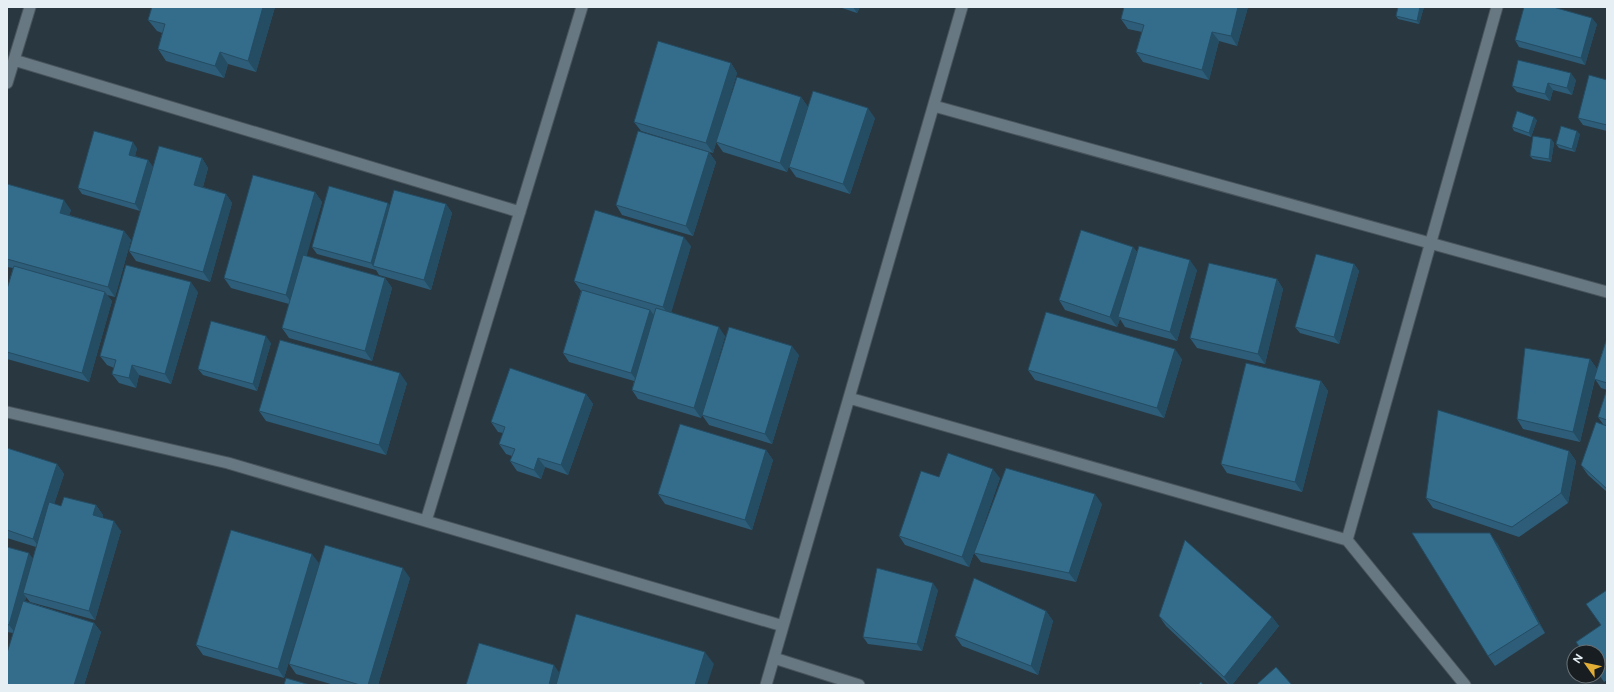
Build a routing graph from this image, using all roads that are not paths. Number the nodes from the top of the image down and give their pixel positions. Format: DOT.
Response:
graph roads {
  1 [pos="30,7"];
  2 [pos="582,7"];
  3 [pos="962,7"];
  4 [pos="1497,7"];
  5 [pos="14,60"];
  6 [pos="7,83"];
  7 [pos="934,106"];
  8 [pos="520,212"];
  9 [pos="1431,243"];
  10 [pos="1607,292"];
  11 [pos="849,398"];
  12 [pos="7,412"];
  13 [pos="426,521"];
  14 [pos="1347,540"];
  15 [pos="783,626"];
  16 [pos="774,658"];
  17 [pos="766,685"];
  18 [pos="859,685"];
  19 [pos="1464,685"];
  1 -- 5 [label="street"];
  2 -- 8 [label="street"];
  3 -- 7 [label="street"];
  4 -- 9 [label="street"];
  5 -- 6 [label="street"];
  5 -- 8 [label="street"];
  7 -- 9 [label="street"];
  7 -- 11 [label="street"];
  8 -- 13 [label="street"];
  9 -- 10 [label="street"];
  9 -- 14 [label="street"];
  11 -- 14 [label="street"];
  11 -- 15 [label="street"];
  12 -- 13 [label="street"];
  13 -- 15 [label="street"];
  14 -- 19 [label="street"];
  15 -- 16 [label="street"];
  16 -- 17 [label="street"];
  16 -- 18 [label="street"];
}
